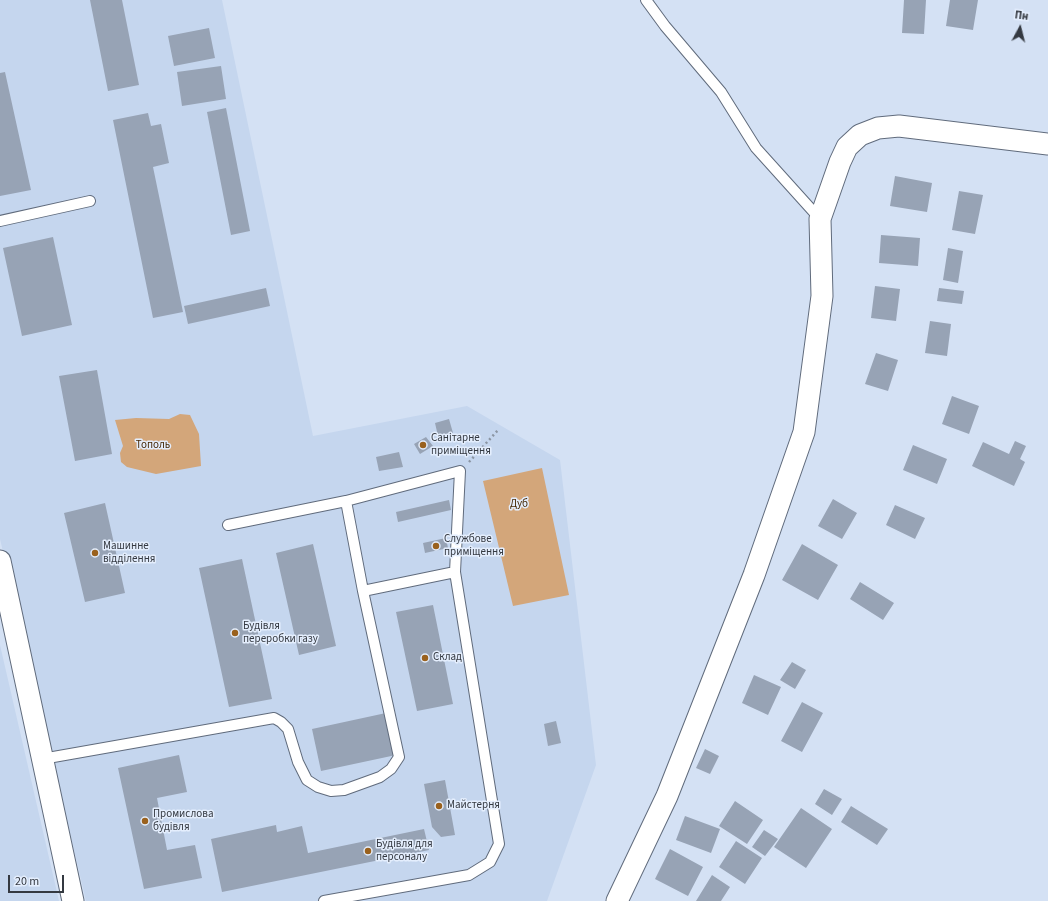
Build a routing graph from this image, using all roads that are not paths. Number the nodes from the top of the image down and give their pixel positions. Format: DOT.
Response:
graph roads {
  1 [pos="646,0"];
  2 [pos="1048,144"];
  3 [pos="90,201"];
  4 [pos="820,219"];
  5 [pos="0,221"];
  6 [pos="346,501"];
  7 [pos="228,525"];
  8 [pos="0,561"];
  9 [pos="455,572"];
  10 [pos="363,591"];
  11 [pos="42,760"];
  12 [pos="73,901"];
  13 [pos="324,901"];
  14 [pos="617,901"];
  1 -- 4 [label="lane"];
  2 -- 4 [label="street"];
  3 -- 5 [label="lane"];
  4 -- 14 [label="street"];
  6 -- 7 [label="lane"];
  6 -- 9 [label="lane"];
  6 -- 10 [label="lane"];
  8 -- 11 [label="street"];
  9 -- 10 [label="lane"];
  9 -- 13 [label="lane"];
  10 -- 11 [label="lane"];
  11 -- 12 [label="street"];
}
